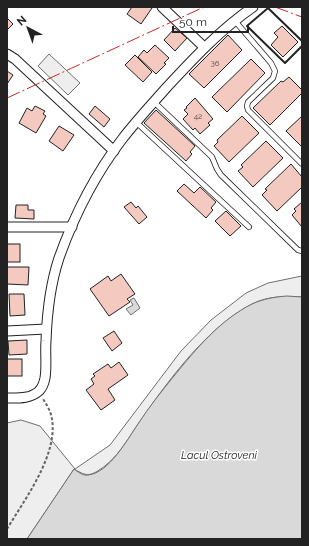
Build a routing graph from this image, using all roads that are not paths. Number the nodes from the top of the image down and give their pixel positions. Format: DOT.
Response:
graph roads {
  1 [pos="162,7"];
  2 [pos="253,7"];
  3 [pos="235,21"];
  4 [pos="204,47"];
  5 [pos="7,54"];
  6 [pos="154,102"];
  7 [pos="136,122"];
  8 [pos="114,151"];
  9 [pos="302,164"];
  10 [pos="72,226"];
  11 [pos="7,227"];
  12 [pos="250,228"];
  13 [pos="302,251"];
  14 [pos="46,329"];
  15 [pos="7,331"];
  16 [pos="7,398"];
  1 -- 4 [label="street"];
  2 -- 3 [label="street"];
  3 -- 4 [label="street"];
  3 -- 9 [label="lane"];
  4 -- 6 [label="street"];
  5 -- 8 [label="street"];
  6 -- 7 [label="street"];
  6 -- 13 [label="lane"];
  7 -- 8 [label="street"];
  7 -- 12 [label="lane"];
  8 -- 10 [label="street"];
  10 -- 11 [label="street"];
  10 -- 14 [label="street"];
  14 -- 15 [label="street"];
  14 -- 16 [label="street"];
}
